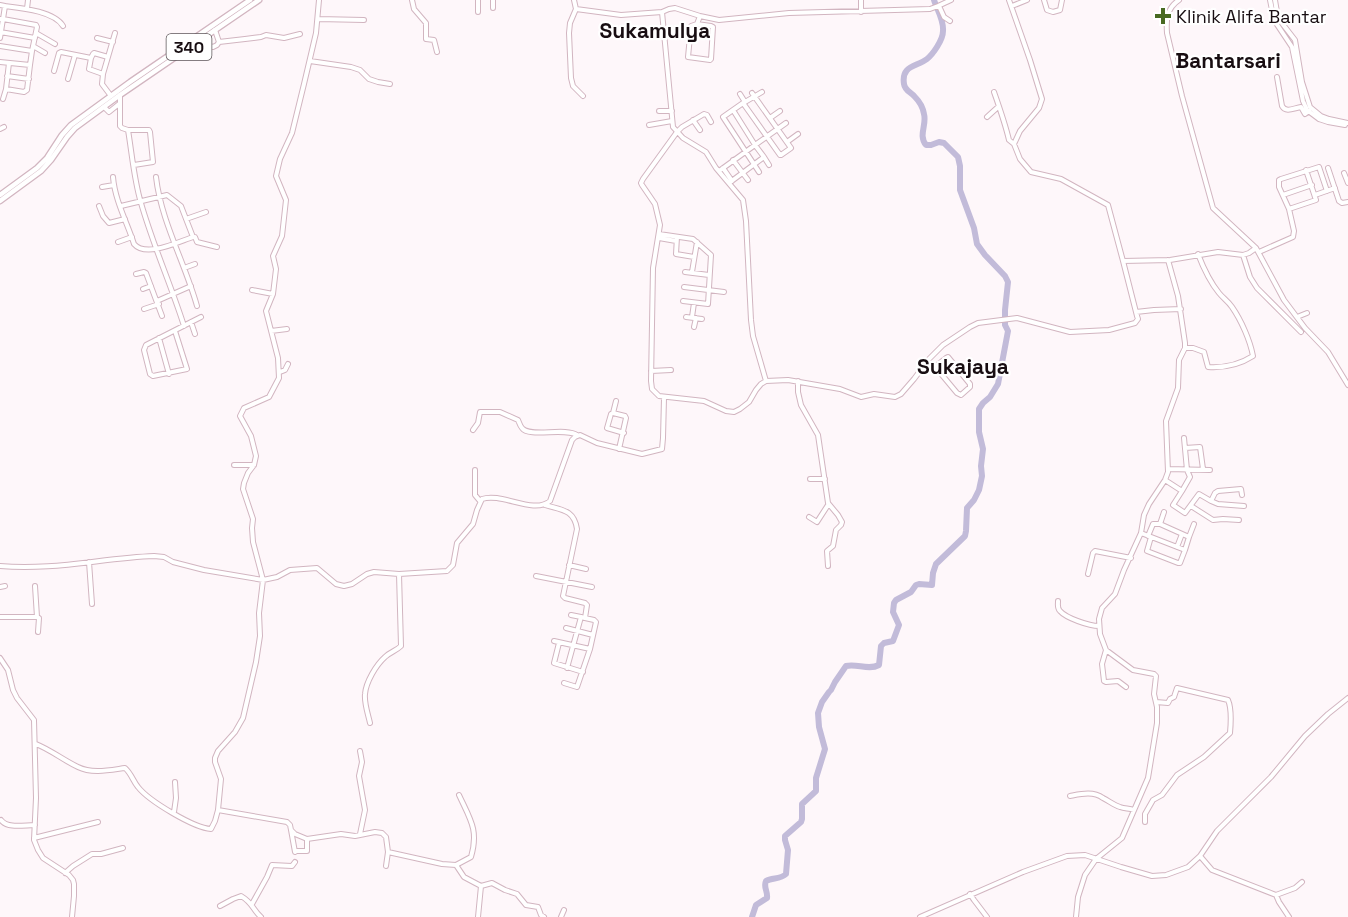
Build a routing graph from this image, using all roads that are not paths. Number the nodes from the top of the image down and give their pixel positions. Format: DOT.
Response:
graph roads {
  1 [pos="28,0"];
  2 [pos="250,0"];
  3 [pos="259,0"];
  4 [pos="319,0"];
  5 [pos="412,0"];
  6 [pos="478,0"];
  7 [pos="493,0"];
  8 [pos="574,0"];
  9 [pos="674,0"];
  10 [pos="861,0"];
  11 [pos="951,0"];
  12 [pos="1009,0"];
  13 [pos="1027,0"];
  14 [pos="1044,0"];
  15 [pos="1062,0"];
  16 [pos="1179,0"];
  17 [pos="1270,0"];
  18 [pos="1275,0"];
  19 [pos="2,5"];
  20 [pos="937,6"];
  21 [pos="1011,6"];
  22 [pos="493,8"];
  23 [pos="675,8"];
  24 [pos="27,9"];
  25 [pos="576,9"];
  26 [pos="478,12"];
  27 [pos="662,12"];
  28 [pos="861,12"];
  29 [pos="700,16"];
  30 [pos="1,19"];
  31 [pos="318,19"];
  32 [pos="364,20"];
  33 [pos="950,21"];
  34 [pos="697,24"];
  35 [pos="63,26"];
  36 [pos="215,30"];
  37 [pos="1,32"];
  38 [pos="115,33"];
  39 [pos="300,34"];
  40 [pos="36,35"];
  41 [pos="0,38"];
  42 [pos="97,38"];
  43 [pos="113,42"];
  44 [pos="194,42"];
  45 [pos="219,42"];
  46 [pos="55,44"];
  47 [pos="0,46"];
  48 [pos="32,49"];
  49 [pos="1295,49"];
  50 [pos="437,52"];
  51 [pos="45,53"];
  52 [pos="75,55"];
  53 [pos="108,57"];
  54 [pos="91,58"];
  55 [pos="310,61"];
  56 [pos="0,62"];
  57 [pos="9,63"];
  58 [pos="30,65"];
  59 [pos="54,71"];
  60 [pos="103,74"];
  61 [pos="1300,75"];
  62 [pos="7,76"];
  63 [pos="1277,77"];
  64 [pos="28,79"];
  65 [pos="68,79"];
  66 [pos="390,84"];
  67 [pos="6,89"];
  68 [pos="762,92"];
  69 [pos="994,92"];
  70 [pos="119,93"];
  71 [pos="740,94"];
  72 [pos="754,95"];
  73 [pos="111,96"];
  74 [pos="583,96"];
  75 [pos="3,99"];
  76 [pos="744,102"];
  77 [pos="120,103"];
  78 [pos="104,107"];
  79 [pos="998,107"];
  80 [pos="733,110"];
  81 [pos="659,111"];
  82 [pos="672,111"];
  83 [pos="780,111"];
  84 [pos="1309,111"];
  85 [pos="987,117"];
  86 [pos="1320,117"];
  87 [pos="770,118"];
  88 [pos="693,120"];
  89 [pos="672,121"];
  90 [pos="711,122"];
  91 [pos="786,123"];
  92 [pos="1346,124"];
  93 [pos="649,125"];
  94 [pos="777,129"];
  95 [pos="128,130"];
  96 [pos="700,130"];
  97 [pos="677,132"];
  98 [pos="798,134"];
  99 [pos="767,137"];
  100 [pos="787,142"];
  101 [pos="1014,144"];
  102 [pos="755,145"];
  103 [pos="745,152"];
  104 [pos="764,157"];
  105 [pos="733,160"];
  106 [pos="134,165"];
  107 [pos="754,165"];
  108 [pos="769,165"];
  109 [pos="1328,168"];
  110 [pos="721,170"];
  111 [pos="1306,170"];
  112 [pos="759,172"];
  113 [pos="743,173"];
  114 [pos="1344,173"];
  115 [pos="113,177"];
  116 [pos="156,177"];
  117 [pos="748,180"];
  118 [pos="731,182"];
  119 [pos="1348,183"];
  120 [pos="114,185"];
  121 [pos="1312,185"];
  122 [pos="102,187"];
  123 [pos="1335,188"];
  124 [pos="1327,191"];
  125 [pos="0,195"];
  126 [pos="1283,195"];
  127 [pos="1315,195"];
  128 [pos="159,197"];
  129 [pos="0,201"];
  130 [pos="140,201"];
  131 [pos="1348,202"];
  132 [pos="99,206"];
  133 [pos="121,206"];
  134 [pos="1288,210"];
  135 [pos="206,212"];
  136 [pos="125,219"];
  137 [pos="186,219"];
  138 [pos="659,236"];
  139 [pos="132,237"];
  140 [pos="193,237"];
  141 [pos="676,239"];
  142 [pos="118,242"];
  143 [pos="175,242"];
  144 [pos="697,242"];
  145 [pos="217,247"];
  146 [pos="157,249"];
  147 [pos="1258,250"];
  148 [pos="1198,254"];
  149 [pos="1243,255"];
  150 [pos="694,256"];
  151 [pos="1168,260"];
  152 [pos="1123,261"];
  153 [pos="195,264"];
  154 [pos="184,268"];
  155 [pos="685,272"];
  156 [pos="692,272"];
  157 [pos="136,274"];
  158 [pos="710,275"];
  159 [pos="151,286"];
  160 [pos="191,286"];
  161 [pos="684,287"];
  162 [pos="143,289"];
  163 [pos="252,290"];
  164 [pos="710,290"];
  165 [pos="724,292"];
  166 [pos="174,294"];
  167 [pos="273,294"];
  168 [pos="683,301"];
  169 [pos="158,303"];
  170 [pos="694,303"];
  171 [pos="197,306"];
  172 [pos="144,309"];
  173 [pos="1181,309"];
  174 [pos="1136,312"];
  175 [pos="1307,313"];
  176 [pos="162,316"];
  177 [pos="686,316"];
  178 [pos="1297,317"];
  179 [pos="201,318"];
  180 [pos="694,318"];
  181 [pos="702,319"];
  182 [pos="190,322"];
  183 [pos="184,326"];
  184 [pos="694,327"];
  185 [pos="287,329"];
  186 [pos="175,331"];
  187 [pos="271,332"];
  188 [pos="1301,332"];
  189 [pos="195,334"];
  190 [pos="159,338"];
  191 [pos="1185,348"];
  192 [pos="935,353"];
  193 [pos="942,361"];
  194 [pos="288,364"];
  195 [pos="671,370"];
  196 [pos="651,371"];
  197 [pos="280,372"];
  198 [pos="170,374"];
  199 [pos="766,381"];
  200 [pos="798,381"];
  201 [pos="1348,385"];
  202 [pos="664,398"];
  203 [pos="616,401"];
  204 [pos="613,413"];
  205 [pos="472,430"];
  206 [pos="624,433"];
  207 [pos="578,435"];
  208 [pos="1185,438"];
  209 [pos="1185,448"];
  210 [pos="619,449"];
  211 [pos="234,465"];
  212 [pos="254,465"];
  213 [pos="1168,469"];
  214 [pos="1203,469"];
  215 [pos="475,470"];
  216 [pos="1187,470"];
  217 [pos="1210,470"];
  218 [pos="810,479"];
  219 [pos="825,479"];
  220 [pos="1165,480"];
  221 [pos="1182,491"];
  222 [pos="1242,495"];
  223 [pos="480,501"];
  224 [pos="1211,501"];
  225 [pos="544,505"];
  226 [pos="828,505"];
  227 [pos="1191,506"];
  228 [pos="1244,506"];
  229 [pos="1164,512"];
  230 [pos="809,517"];
  231 [pos="1239,520"];
  232 [pos="1160,524"];
  233 [pos="1194,524"];
  234 [pos="1141,533"];
  235 [pos="1182,534"];
  236 [pos="1150,536"];
  237 [pos="1190,537"];
  238 [pos="1177,547"];
  239 [pos="1185,550"];
  240 [pos="1131,558"];
  241 [pos="89,562"];
  242 [pos="569,565"];
  243 [pos="0,566"];
  244 [pos="828,566"];
  245 [pos="586,569"];
  246 [pos="399,574"];
  247 [pos="1088,574"];
  248 [pos="536,576"];
  249 [pos="262,580"];
  250 [pos="566,582"];
  251 [pos="35,586"];
  252 [pos="592,587"];
  253 [pos="1058,601"];
  254 [pos="92,604"];
  255 [pos="571,615"];
  256 [pos="0,617"];
  257 [pos="37,617"];
  258 [pos="583,617"];
  259 [pos="1099,626"];
  260 [pos="566,628"];
  261 [pos="38,632"];
  262 [pos="577,632"];
  263 [pos="593,635"];
  264 [pos="575,646"];
  265 [pos="590,649"];
  266 [pos="1106,650"];
  267 [pos="0,658"];
  268 [pos="569,668"];
  269 [pos="583,672"];
  270 [pos="564,683"];
  271 [pos="1126,687"];
  272 [pos="1348,698"];
  273 [pos="1156,702"];
  274 [pos="370,723"];
  275 [pos="36,744"];
  276 [pos="360,751"];
  277 [pos="175,782"];
  278 [pos="459,795"];
  279 [pos="1071,796"];
  280 [pos="218,810"];
  281 [pos="1134,810"];
  282 [pos="174,812"];
  283 [pos="1,820"];
  284 [pos="98,822"];
  285 [pos="1145,822"];
  286 [pos="35,825"];
  287 [pos="291,830"];
  288 [pos="360,834"];
  289 [pos="34,838"];
  290 [pos="307,839"];
  291 [pos="123,848"];
  292 [pos="392,852"];
  293 [pos="1200,856"];
  294 [pos="1096,859"];
  295 [pos="296,862"];
  296 [pos="456,865"];
  297 [pos="386,866"];
  298 [pos="65,873"];
  299 [pos="1302,882"];
  300 [pos="481,886"];
  301 [pos="1276,895"];
  302 [pos="972,897"];
  303 [pos="252,904"];
  304 [pos="220,906"];
  305 [pos="564,910"];
  306 [pos="72,917"];
  307 [pos="261,917"];
  308 [pos="478,917"];
  309 [pos="544,917"];
  310 [pos="561,917"];
  311 [pos="920,917"];
  312 [pos="987,917"];
  313 [pos="1076,917"];
  314 [pos="1289,917"];
  1 -- 24 [label="street"];
  2 -- 44 [label="main road, 340"];
  3 -- 36 [label="main road, 340"];
  4 -- 31 [label="street"];
  5 -- 50 [label="street"];
  6 -- 26 [label="street"];
  7 -- 22 [label="street"];
  8 -- 25 [label="street"];
  9 -- 23 [label="street"];
  10 -- 28 [label="street"];
  11 -- 20 [label="street"];
  12 -- 21 [label="street"];
  13 -- 21 [label="street"];
  14 -- 15 [label="street"];
  16 -- 147 [label="street"];
  17 -- 49 [label="street"];
  18 -- 49 [label="street"];
  19 -- 24 [label="street"];
  19 -- 30 [label="street"];
  20 -- 28 [label="street"];
  20 -- 33 [label="street"];
  21 -- 101 [label="street"];
  23 -- 27 [label="street"];
  23 -- 29 [label="street"];
  24 -- 35 [label="street"];
  25 -- 27 [label="street"];
  25 -- 74 [label="street"];
  27 -- 82 [label="street"];
  28 -- 29 [label="street"];
  29 -- 34 [label="street"];
  30 -- 37 [label="street"];
  30 -- 40 [label="street"];
  31 -- 32 [label="street"];
  31 -- 55 [label="street"];
  34 -- 34 [label="street"];
  36 -- 44 [label="main road, 340"];
  36 -- 45 [label="street"];
  37 -- 40 [label="street"];
  37 -- 41 [label="street"];
  38 -- 43 [label="street"];
  39 -- 45 [label="street"];
  40 -- 46 [label="street"];
  40 -- 48 [label="street"];
  42 -- 43 [label="street"];
  43 -- 53 [label="street"];
  44 -- 45 [label="street"];
  44 -- 70 [label="main road, 340"];
  47 -- 48 [label="street"];
  48 -- 51 [label="street"];
  48 -- 58 [label="street"];
  49 -- 61 [label="street"];
  52 -- 54 [label="street"];
  52 -- 59 [label="street"];
  52 -- 65 [label="street"];
  53 -- 54 [label="street"];
  53 -- 60 [label="street"];
  54 -- 60 [label="street"];
  55 -- 66 [label="street"];
  55 -- 167 [label="street"];
  56 -- 57 [label="street"];
  57 -- 58 [label="street"];
  57 -- 62 [label="street"];
  58 -- 64 [label="street"];
  60 -- 73 [label="street"];
  61 -- 84 [label="street"];
  61 -- 86 [label="street"];
  62 -- 64 [label="street"];
  62 -- 67 [label="street"];
  63 -- 84 [label="street"];
  64 -- 67 [label="street"];
  67 -- 75 [label="street"];
  68 -- 72 [label="street"];
  69 -- 79 [label="street"];
  70 -- 73 [label="main road, 340"];
  70 -- 77 [label="street"];
  70 -- 78 [label="main road, 340"];
  71 -- 76 [label="street"];
  72 -- 76 [label="street"];
  72 -- 87 [label="street"];
  73 -- 125 [label="main road, 340"];
  76 -- 80 [label="street"];
  76 -- 99 [label="street"];
  77 -- 78 [label="street"];
  77 -- 95 [label="street"];
  78 -- 129 [label="main road, 340"];
  79 -- 85 [label="street"];
  79 -- 101 [label="street"];
  80 -- 102 [label="street"];
  80 -- 103 [label="street"];
  81 -- 82 [label="street"];
  82 -- 89 [label="street"];
  83 -- 87 [label="street"];
  84 -- 86 [label="street"];
  86 -- 92 [label="street"];
  87 -- 94 [label="street"];
  88 -- 90 [label="street"];
  88 -- 96 [label="street"];
  88 -- 97 [label="street"];
  89 -- 93 [label="street"];
  89 -- 97 [label="street"];
  91 -- 94 [label="street"];
  94 -- 99 [label="street"];
  94 -- 100 [label="street"];
  95 -- 106 [label="street"];
  95 -- 106 [label="street"];
  97 -- 110 [label="street"];
  97 -- 138 [label="street"];
  98 -- 100 [label="street"];
  99 -- 100 [label="street"];
  99 -- 102 [label="street"];
  101 -- 152 [label="street"];
  102 -- 103 [label="street"];
  102 -- 104 [label="street"];
  103 -- 105 [label="street"];
  103 -- 107 [label="street"];
  104 -- 107 [label="street"];
  104 -- 108 [label="street"];
  105 -- 110 [label="street"];
  105 -- 113 [label="street"];
  106 -- 130 [label="street"];
  107 -- 112 [label="street"];
  107 -- 113 [label="street"];
  109 -- 123 [label="street"];
  110 -- 118 [label="street"];
  111 -- 121 [label="street"];
  111 -- 124 [label="street"];
  111 -- 126 [label="street"];
  113 -- 117 [label="street"];
  113 -- 118 [label="street"];
  114 -- 119 [label="street"];
  115 -- 120 [label="street"];
  116 -- 128 [label="street"];
  118 -- 199 [label="street"];
  120 -- 122 [label="street"];
  120 -- 133 [label="street"];
  121 -- 126 [label="street"];
  121 -- 127 [label="street"];
  123 -- 124 [label="street"];
  123 -- 131 [label="street"];
  124 -- 127 [label="street"];
  126 -- 134 [label="street"];
  127 -- 134 [label="street"];
  128 -- 130 [label="street"];
  128 -- 137 [label="street"];
  128 -- 143 [label="street"];
  130 -- 133 [label="street"];
  130 -- 146 [label="street"];
  132 -- 136 [label="street"];
  133 -- 136 [label="street"];
  134 -- 147 [label="street"];
  135 -- 137 [label="street"];
  136 -- 139 [label="street"];
  137 -- 140 [label="street"];
  138 -- 141 [label="street"];
  138 -- 196 [label="street"];
  139 -- 142 [label="street"];
  139 -- 146 [label="street"];
  140 -- 143 [label="street"];
  140 -- 145 [label="street"];
  141 -- 144 [label="street"];
  141 -- 150 [label="street"];
  143 -- 146 [label="street"];
  143 -- 154 [label="street"];
  144 -- 150 [label="street"];
  144 -- 158 [label="street"];
  146 -- 166 [label="street"];
  147 -- 149 [label="street"];
  147 -- 178 [label="street"];
  148 -- 149 [label="street"];
  148 -- 151 [label="street"];
  148 -- 191 [label="street"];
  149 -- 188 [label="street"];
  150 -- 156 [label="street"];
  151 -- 152 [label="street"];
  151 -- 173 [label="street"];
  152 -- 174 [label="street"];
  153 -- 154 [label="street"];
  154 -- 160 [label="street"];
  155 -- 156 [label="street"];
  156 -- 158 [label="street"];
  157 -- 159 [label="street"];
  158 -- 164 [label="street"];
  159 -- 162 [label="street"];
  159 -- 169 [label="street"];
  160 -- 166 [label="street"];
  160 -- 171 [label="street"];
  161 -- 164 [label="street"];
  163 -- 167 [label="street"];
  164 -- 165 [label="street"];
  164 -- 170 [label="street"];
  166 -- 169 [label="street"];
  166 -- 183 [label="street"];
  167 -- 187 [label="street"];
  168 -- 170 [label="street"];
  169 -- 172 [label="street"];
  169 -- 176 [label="street"];
  170 -- 180 [label="street"];
  173 -- 174 [label="street"];
  173 -- 191 [label="street"];
  174 -- 192 [label="street"];
  175 -- 178 [label="street"];
  177 -- 180 [label="street"];
  178 -- 201 [label="street"];
  179 -- 182 [label="street"];
  180 -- 181 [label="street"];
  180 -- 184 [label="street"];
  182 -- 183 [label="street"];
  182 -- 189 [label="street"];
  183 -- 186 [label="street"];
  185 -- 187 [label="street"];
  186 -- 190 [label="street"];
  186 -- 198 [label="street"];
  187 -- 197 [label="street"];
  190 -- 198 [label="street"];
  190 -- 198 [label="street"];
  191 -- 213 [label="street"];
  192 -- 193 [label="street"];
  192 -- 200 [label="street"];
  193 -- 193 [label="street"];
  194 -- 197 [label="street"];
  195 -- 196 [label="street"];
  196 -- 202 [label="street"];
  197 -- 212 [label="street"];
  199 -- 200 [label="street"];
  199 -- 202 [label="street"];
  200 -- 219 [label="street"];
  202 -- 210 [label="street"];
  203 -- 204 [label="street"];
  204 -- 206 [label="street"];
  204 -- 206 [label="street"];
  205 -- 207 [label="street"];
  206 -- 210 [label="street"];
  207 -- 210 [label="street"];
  207 -- 225 [label="street"];
  208 -- 209 [label="street"];
  209 -- 214 [label="street"];
  209 -- 216 [label="street"];
  211 -- 212 [label="street"];
  212 -- 249 [label="street"];
  213 -- 216 [label="street"];
  213 -- 220 [label="street"];
  214 -- 216 [label="street"];
  214 -- 217 [label="street"];
  215 -- 223 [label="street"];
  216 -- 221 [label="street"];
  218 -- 219 [label="street"];
  219 -- 226 [label="street"];
  220 -- 221 [label="street"];
  220 -- 234 [label="street"];
  221 -- 227 [label="street"];
  222 -- 224 [label="street"];
  223 -- 225 [label="street"];
  223 -- 246 [label="street"];
  224 -- 227 [label="street"];
  224 -- 228 [label="street"];
  225 -- 242 [label="street"];
  226 -- 230 [label="street"];
  226 -- 244 [label="street"];
  227 -- 231 [label="street"];
  229 -- 232 [label="street"];
  232 -- 235 [label="street"];
  232 -- 236 [label="street"];
  233 -- 237 [label="street"];
  234 -- 236 [label="street"];
  234 -- 240 [label="street"];
  235 -- 237 [label="street"];
  235 -- 238 [label="street"];
  236 -- 238 [label="street"];
  236 -- 239 [label="street"];
  237 -- 239 [label="street"];
  238 -- 239 [label="street"];
  240 -- 247 [label="street"];
  240 -- 259 [label="street"];
  241 -- 243 [label="street"];
  241 -- 249 [label="street"];
  241 -- 254 [label="street"];
  242 -- 245 [label="street"];
  242 -- 250 [label="street"];
  246 -- 249 [label="street"];
  246 -- 274 [label="street"];
  248 -- 250 [label="street"];
  249 -- 280 [label="street"];
  250 -- 252 [label="street"];
  250 -- 258 [label="street"];
  251 -- 257 [label="street"];
  253 -- 259 [label="street"];
  255 -- 258 [label="street"];
  256 -- 257 [label="street"];
  257 -- 261 [label="street"];
  258 -- 262 [label="street"];
  258 -- 263 [label="street"];
  259 -- 266 [label="street"];
  260 -- 262 [label="street"];
  262 -- 263 [label="street"];
  262 -- 264 [label="street"];
  263 -- 265 [label="street"];
  264 -- 265 [label="street"];
  264 -- 268 [label="street"];
  264 -- 268 [label="street"];
  265 -- 269 [label="street"];
  266 -- 271 [label="street"];
  266 -- 273 [label="street"];
  267 -- 275 [label="street"];
  268 -- 269 [label="street"];
  269 -- 270 [label="street"];
  272 -- 293 [label="street"];
  273 -- 281 [label="street"];
  273 -- 285 [label="street"];
  275 -- 282 [label="street"];
  275 -- 286 [label="street"];
  276 -- 288 [label="street"];
  277 -- 282 [label="street"];
  278 -- 296 [label="street"];
  279 -- 281 [label="street"];
  280 -- 282 [label="street"];
  280 -- 287 [label="street"];
  281 -- 294 [label="street"];
  283 -- 286 [label="street"];
  284 -- 289 [label="street"];
  286 -- 289 [label="street"];
  287 -- 290 [label="street"];
  287 -- 290 [label="street"];
  288 -- 290 [label="street"];
  288 -- 292 [label="street"];
  289 -- 298 [label="street"];
  291 -- 298 [label="street"];
  292 -- 296 [label="street"];
  292 -- 297 [label="street"];
  293 -- 294 [label="street"];
  293 -- 301 [label="street"];
  294 -- 302 [label="street"];
  294 -- 313 [label="street"];
  295 -- 303 [label="street"];
  296 -- 300 [label="street"];
  298 -- 306 [label="street"];
  299 -- 301 [label="street"];
  300 -- 308 [label="street"];
  300 -- 309 [label="street"];
  301 -- 314 [label="street"];
  302 -- 311 [label="street"];
  302 -- 312 [label="street"];
  303 -- 304 [label="street"];
  303 -- 307 [label="street"];
  305 -- 310 [label="street"];
}
